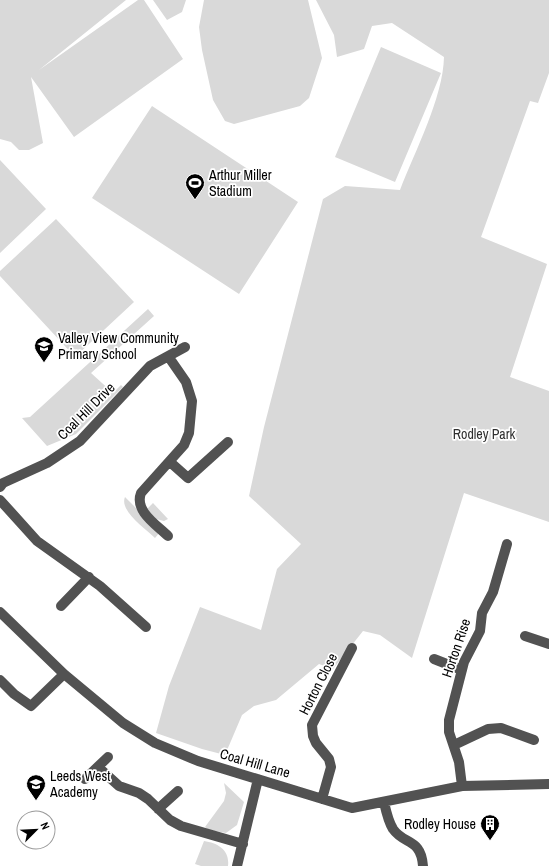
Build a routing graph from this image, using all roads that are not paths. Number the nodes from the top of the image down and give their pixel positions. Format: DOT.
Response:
graph roads {
  1 [pos="185,347"];
  2 [pos="168,356"];
  3 [pos="228,442"];
  4 [pos="170,462"];
  5 [pos="0,487"];
  6 [pos="0,500"];
  7 [pos="168,536"];
  8 [pos="507,544"];
  9 [pos="89,577"];
  10 [pos="61,606"];
  11 [pos="0,612"];
  12 [pos="146,627"];
  13 [pos="526,636"];
  14 [pos="549,644"];
  15 [pos="352,648"];
  16 [pos="434,658"];
  17 [pos="462,670"];
  18 [pos="64,674"];
  19 [pos="0,680"];
  20 [pos="534,740"];
  21 [pos="454,745"];
  22 [pos="108,757"];
  23 [pos="98,767"];
  24 [pos="85,779"];
  25 [pos="258,779"];
  26 [pos="549,784"];
  27 [pos="462,786"];
  28 [pos="178,791"];
  29 [pos="322,799"];
  30 [pos="384,802"];
  31 [pos="158,809"];
  32 [pos="243,844"];
  33 [pos="237,866"];
  34 [pos="423,866"];
  1 -- 2 [label="street, Coal Hill Drive"];
  2 -- 4 [label="street"];
  2 -- 5 [label="street, Coal Hill Drive"];
  3 -- 4 [label="street"];
  4 -- 7 [label="street"];
  6 -- 9 [label="street"];
  8 -- 17 [label="street, Horton Rise"];
  9 -- 10 [label="street"];
  9 -- 12 [label="street"];
  11 -- 18 [label="street, Coal Hill Lane"];
  13 -- 14 [label="street"];
  15 -- 29 [label="street, Horton Close"];
  16 -- 17 [label="street"];
  17 -- 21 [label="street, Horton Rise"];
  18 -- 19 [label="street"];
  18 -- 25 [label="street, Coal Hill Lane"];
  20 -- 21 [label="street"];
  21 -- 27 [label="street, Horton Rise"];
  22 -- 23 [label="street"];
  23 -- 24 [label="street"];
  23 -- 31 [label="street"];
  25 -- 29 [label="street, Coal Hill Lane"];
  25 -- 32 [label="street"];
  26 -- 27 [label="street, Coal Hill Lane"];
  27 -- 30 [label="street, Coal Hill Lane"];
  28 -- 31 [label="street"];
  29 -- 30 [label="street, Coal Hill Lane"];
  30 -- 34 [label="street"];
  31 -- 32 [label="street"];
  32 -- 33 [label="street"];
}
